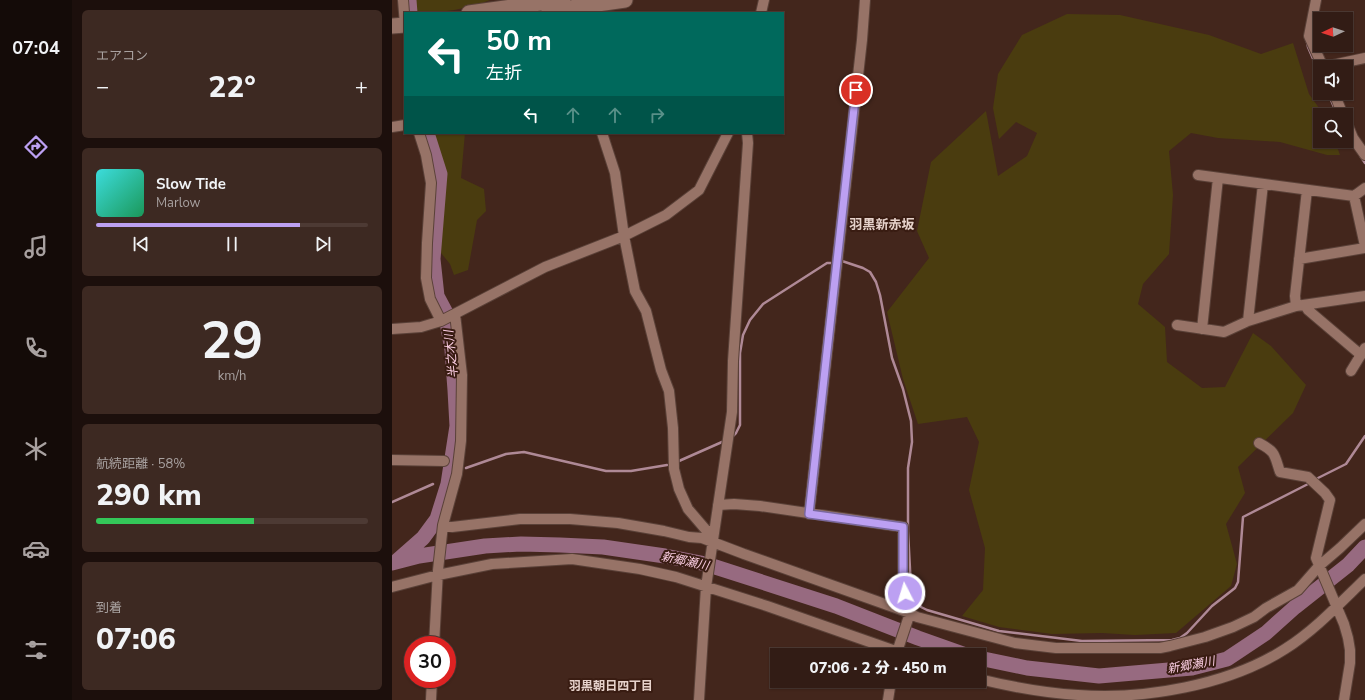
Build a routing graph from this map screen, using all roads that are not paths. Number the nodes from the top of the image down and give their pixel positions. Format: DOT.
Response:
graph roads {
  1 [pos="403,0"];
  2 [pos="562,0"];
  3 [pos="625,0"];
  4 [pos="764,0"];
  5 [pos="865,0"];
  6 [pos="1316,0"];
  7 [pos="404,12"];
  8 [pos="476,12"];
  9 [pos="551,12"];
  10 [pos="761,12"];
  11 [pos="404,25"];
  12 [pos="392,26"];
  13 [pos="1365,58"];
  14 [pos="1320,60"];
  15 [pos="1353,61"];
  16 [pos="404,125"];
  17 [pos="392,126"];
  18 [pos="418,134"];
  19 [pos="602,134"];
  20 [pos="727,134"];
  21 [pos="746,134"];
  22 [pos="1353,138"];
  23 [pos="1365,155"];
  24 [pos="1198,175"];
  25 [pos="1218,178"];
  26 [pos="1263,184"];
  27 [pos="1365,188"];
  28 [pos="1307,190"];
  29 [pos="1354,196"];
  30 [pos="624,236"];
  31 [pos="1365,247"];
  32 [pos="1299,258"];
  33 [pos="1365,296"];
  34 [pos="1300,306"];
  35 [pos="455,314"];
  36 [pos="441,321"];
  37 [pos="1248,321"];
  38 [pos="1177,325"];
  39 [pos="392,329"];
  40 [pos="1202,329"];
  41 [pos="1363,351"];
  42 [pos="1351,371"];
  43 [pos="1259,443"];
  44 [pos="392,460"];
  45 [pos="444,461"];
  46 [pos="718,505"];
  47 [pos="809,514"];
  48 [pos="1365,524"];
  49 [pos="443,527"];
  50 [pos="713,540"];
  51 [pos="1319,566"];
  52 [pos="438,572"];
  53 [pos="1365,579"];
  54 [pos="392,587"];
  55 [pos="706,587"];
  56 [pos="1335,603"];
  57 [pos="910,614"];
  58 [pos="434,636"];
  59 [pos="882,648"];
  60 [pos="898,648"];
  61 [pos="986,681"];
  62 [pos="432,688"];
  63 [pos="890,688"];
  64 [pos="431,700"];
  65 [pos="699,700"];
  66 [pos="888,700"];
  67 [pos="1344,700"];
  1 -- 7 [label="street"];
  2 -- 8 [label="main road"];
  3 -- 9 [label="main road"];
  4 -- 10 [label="street"];
  5 -- 47 [label="street"];
  6 -- 14 [label="street"];
  11 -- 12 [label="main road"];
  13 -- 15 [label="street"];
  16 -- 17 [label="street"];
  18 -- 36 [label="street"];
  19 -- 30 [label="street"];
  20 -- 30 [label="street"];
  21 -- 46 [label="street"];
  22 -- 23 [label="street"];
  24 -- 25 [label="street"];
  25 -- 26 [label="street"];
  25 -- 40 [label="street"];
  26 -- 28 [label="street"];
  26 -- 37 [label="street"];
  27 -- 29 [label="street"];
  28 -- 29 [label="street"];
  28 -- 32 [label="street"];
  29 -- 31 [label="street"];
  30 -- 35 [label="street"];
  30 -- 50 [label="street"];
  31 -- 32 [label="street"];
  32 -- 34 [label="street"];
  33 -- 34 [label="street"];
  34 -- 37 [label="street"];
  34 -- 41 [label="street"];
  35 -- 36 [label="street"];
  35 -- 49 [label="street"];
  36 -- 39 [label="street"];
  37 -- 40 [label="street"];
  38 -- 40 [label="street"];
  41 -- 42 [label="street"];
  43 -- 51 [label="street"];
  44 -- 45 [label="street"];
  46 -- 47 [label="street"];
  46 -- 50 [label="street"];
  47 -- 57 [label="street"];
  48 -- 51 [label="street"];
  49 -- 50 [label="street"];
  49 -- 52 [label="street"];
  50 -- 55 [label="street"];
  50 -- 57 [label="street"];
  51 -- 56 [label="street"];
  51 -- 57 [label="street"];
  52 -- 54 [label="street"];
  52 -- 55 [label="street"];
  52 -- 58 [label="street"];
  53 -- 56 [label="street"];
  55 -- 59 [label="street"];
  55 -- 65 [label="street"];
  56 -- 61 [label="street"];
  56 -- 67 [label="street"];
  57 -- 60 [label="street"];
  62 -- 64 [label="street"];
  63 -- 66 [label="street"];
}
